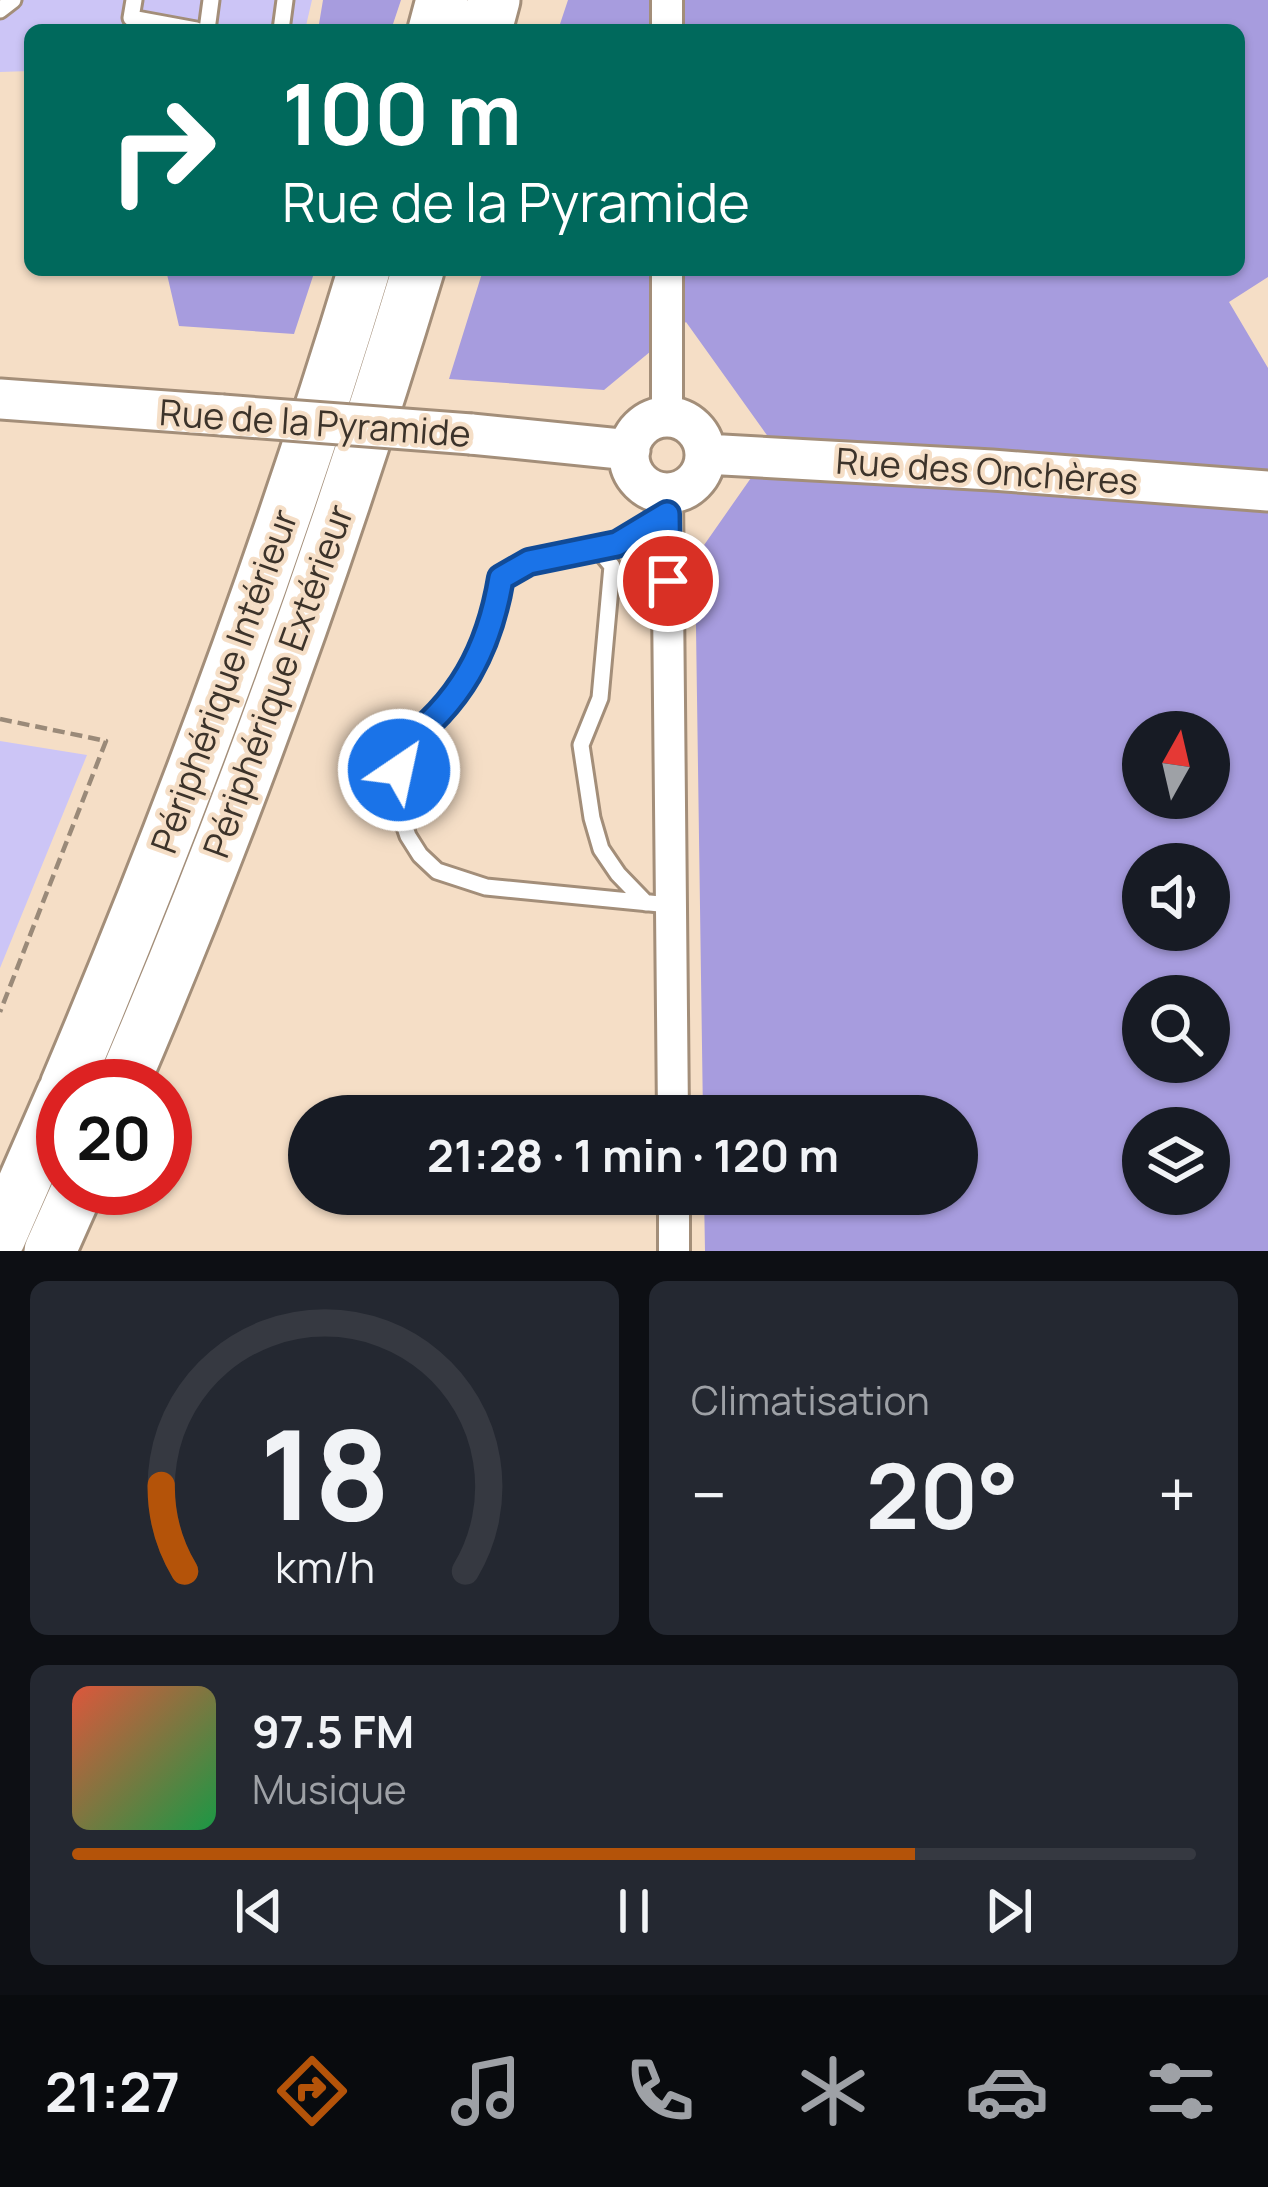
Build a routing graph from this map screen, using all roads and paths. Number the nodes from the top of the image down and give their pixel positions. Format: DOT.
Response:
graph roads {
  1 [pos="13,0"];
  2 [pos="134,0"];
  3 [pos="0,10"];
  4 [pos="164,24"];
  5 [pos="362,276"];
  6 [pos="416,276"];
  7 [pos="667,276"];
  8 [pos="0,399"];
  9 [pos="667,418"];
  10 [pos="630,450"];
  11 [pos="705,454"];
  12 [pos="1268,490"];
  13 [pos="667,503"];
  14 [pos="597,548"];
  15 [pos="0,718"];
  16 [pos="658,904"];
  17 [pos="0,1012"];
  18 [pos="77,1059"];
  19 [pos="133,1059"];
  20 [pos="672,1095"];
  21 [pos="36,1154"];
  22 [pos="66,1215"];
  23 [pos="674,1215"];
  24 [pos="0,1237"];
  25 [pos="50,1251"];
  26 [pos="674,1251"];
  1 -- 3 [label="lane"];
  2 -- 4 [label="lane"];
  5 -- 18 [label="highway, Périphérique Intérieur"];
  6 -- 19 [label="highway, Périphérique Extérieur"];
  7 -- 9 [label="street"];
  8 -- 10 [label="street, Rue de la Pyramide, bridge"];
  9 -- 10 [label="street"];
  9 -- 11 [label="street"];
  10 -- 13 [label="street"];
  11 -- 12 [label="street, Rue des Onchères"];
  11 -- 13 [label="street"];
  13 -- 14 [label="lane"];
  13 -- 16 [label="street"];
  14 -- 16 [label="lane"];
  14 -- 16 [label="lane"];
  15 -- 17 [label="path"];
  16 -- 20 [label="street"];
  21 -- 24 [label="highway, Périphérique Intérieur"];
  22 -- 25 [label="highway"];
  23 -- 26 [label="street"];
}
